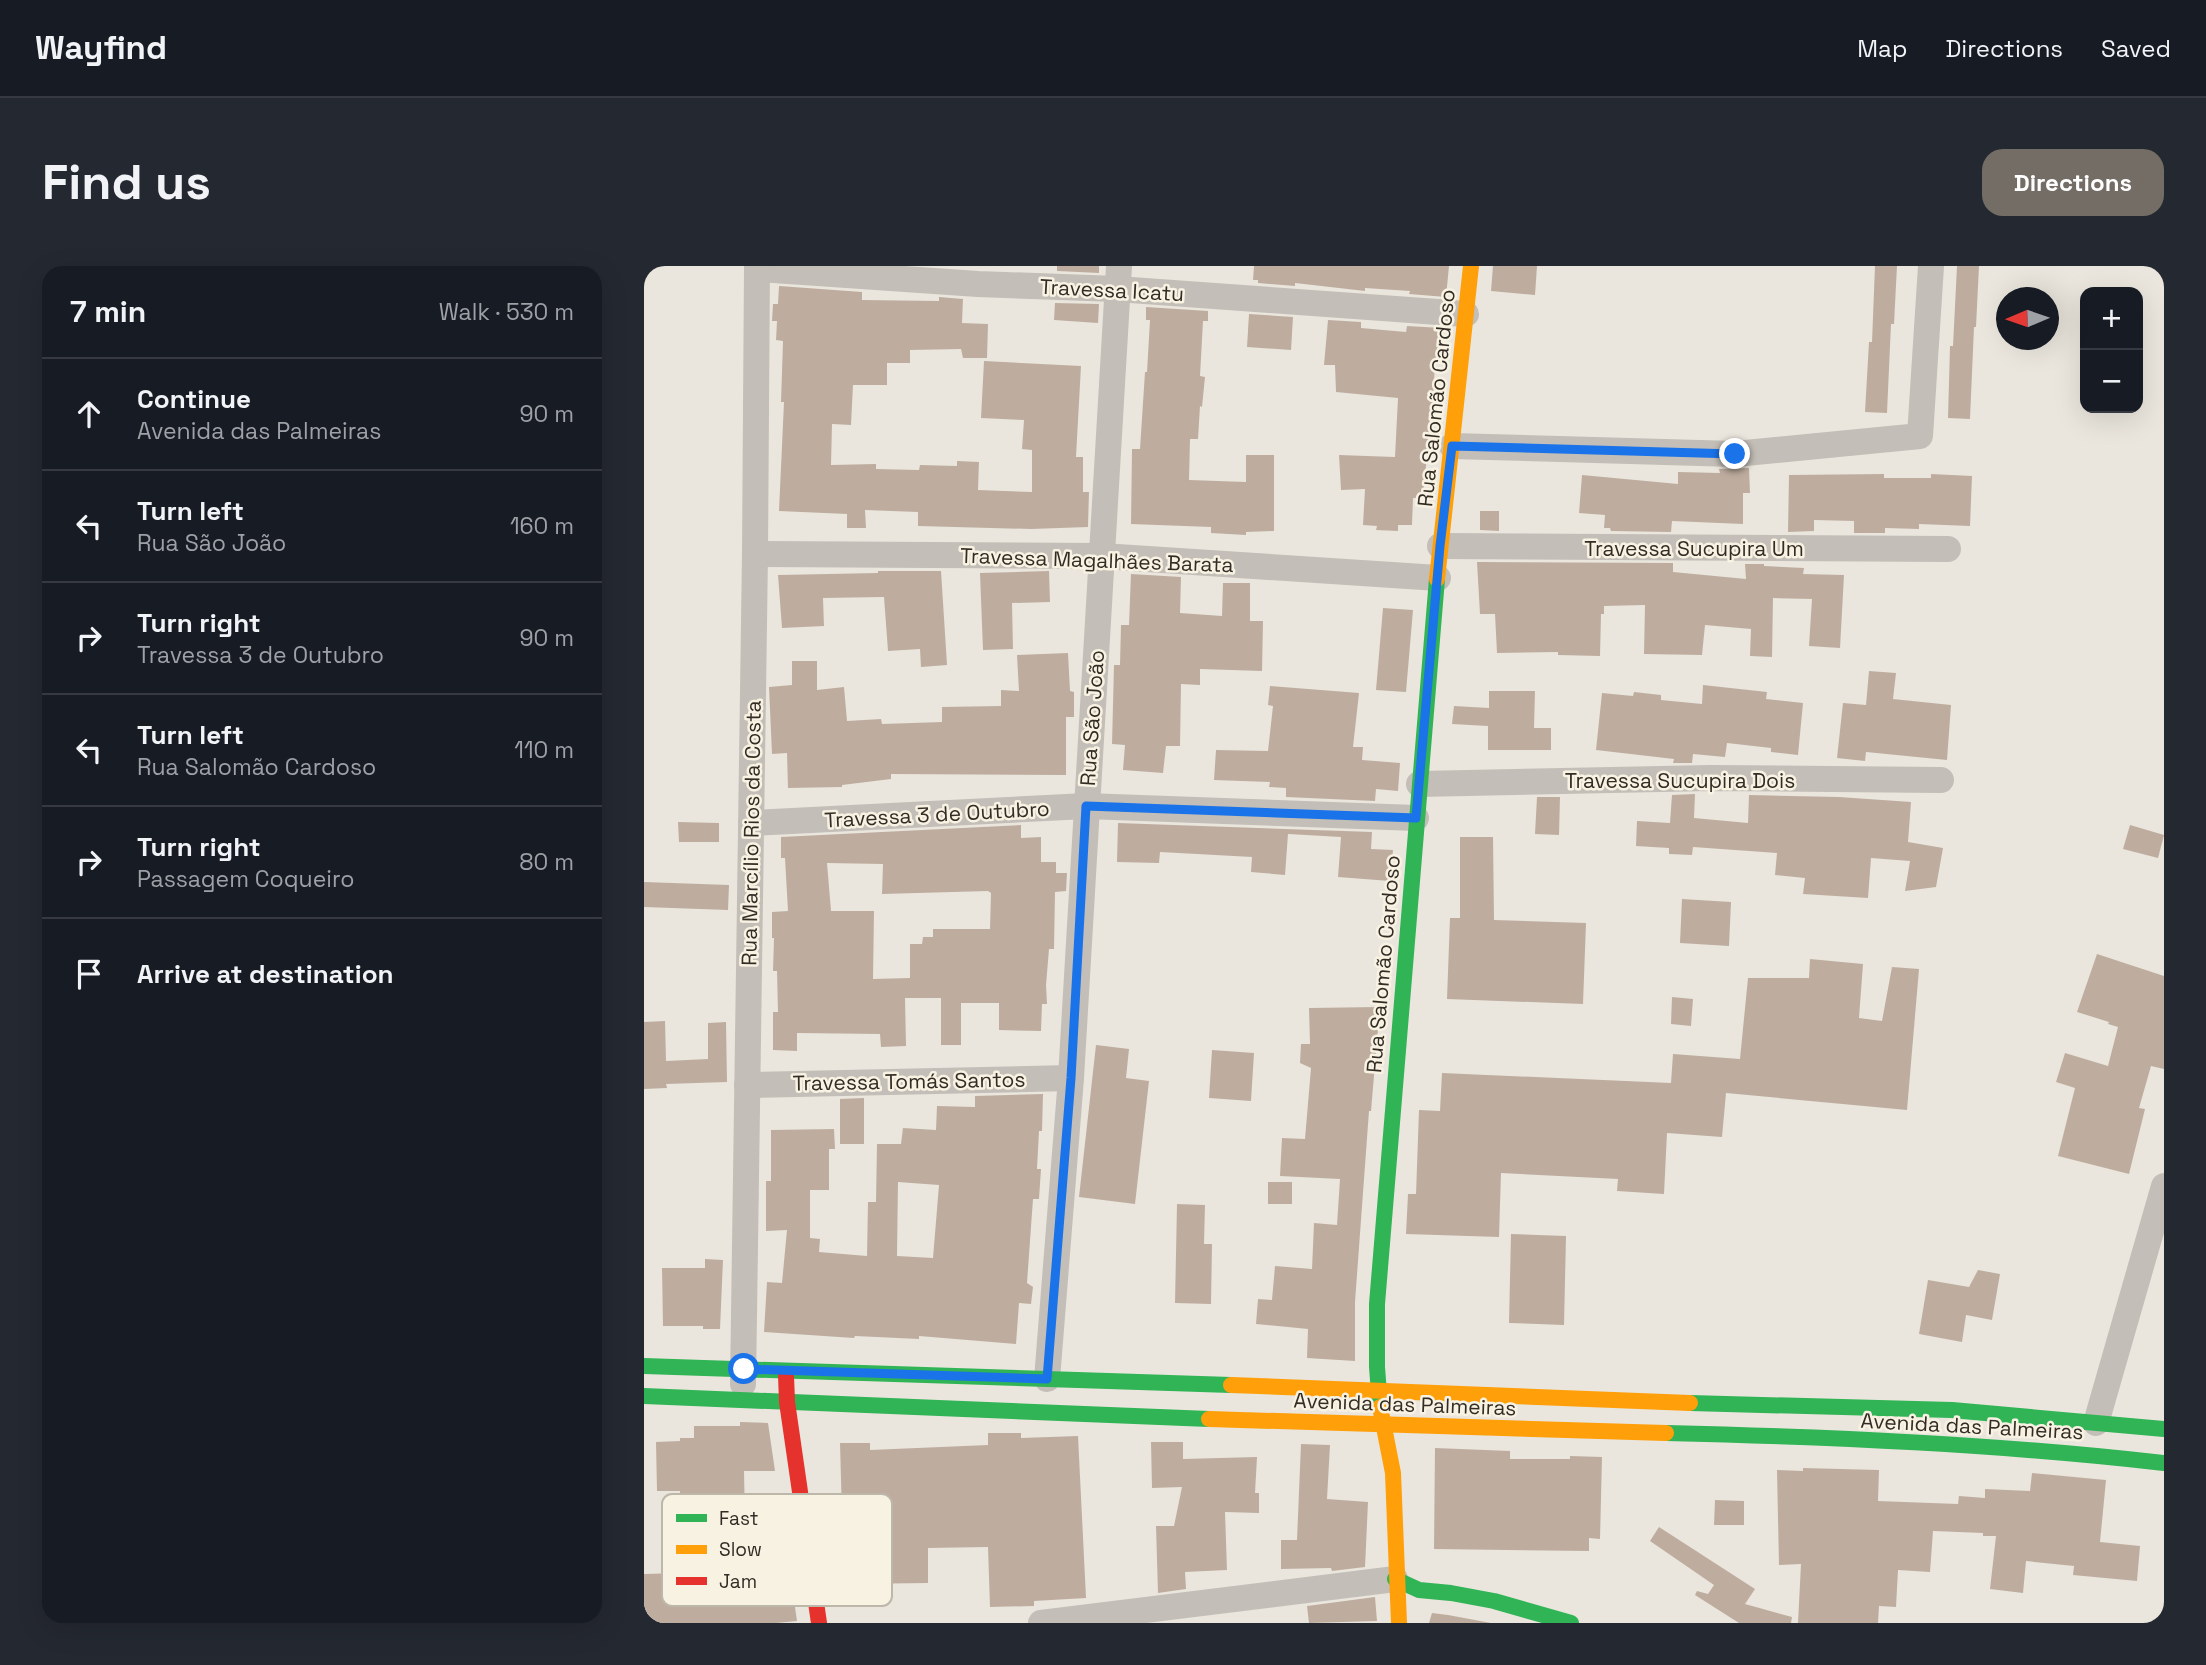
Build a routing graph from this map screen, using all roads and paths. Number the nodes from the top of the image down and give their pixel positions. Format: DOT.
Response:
graph roads {
  1 [pos="1471,266"];
  2 [pos="1931,266"];
  3 [pos="757,268"];
  4 [pos="1118,277"];
  5 [pos="1465,314"];
  6 [pos="1452,446"];
  7 [pos="1440,546"];
  8 [pos="1948,549"];
  9 [pos="755,554"];
  10 [pos="1102,556"];
  11 [pos="1438,578"];
  12 [pos="1941,780"];
  13 [pos="1419,784"];
  14 [pos="1086,806"];
  15 [pos="1416,818"];
  16 [pos="751,823"];
  17 [pos="1071,1078"];
  18 [pos="747,1085"];
  19 [pos="2164,1186"];
  20 [pos="644,1366"];
  21 [pos="744,1369"];
  22 [pos="786,1370"];
  23 [pos="1047,1379"];
  24 [pos="1378,1390"];
  25 [pos="644,1396"];
  26 [pos="742,1400"];
  27 [pos="787,1402"];
  28 [pos="2096,1423"];
  29 [pos="1384,1425"];
  30 [pos="2164,1429"];
  31 [pos="2164,1463"];
  32 [pos="800,1494"];
  33 [pos="1395,1579"];
  34 [pos="1041,1623"];
  35 [pos="1399,1623"];
  36 [pos="1570,1623"];
  1 -- 5 [label="main road, Rua Salomão Cardoso"];
  2 -- 6 [label="street"];
  3 -- 4 [label="street, Travessa Icatu"];
  3 -- 9 [label="street, Rua Marcílio Rios da Costa"];
  4 -- 5 [label="street, Travessa Icatu"];
  4 -- 10 [label="street, Rua São João"];
  5 -- 6 [label="main road, Rua Salomão Cardoso"];
  6 -- 7 [label="main road, Rua Salomão Cardoso"];
  7 -- 8 [label="street, Travessa Sucupira Um"];
  7 -- 11 [label="main road, Rua Salomão Cardoso"];
  9 -- 10 [label="street, Travessa Magalhães Barata"];
  9 -- 16 [label="street, Rua Marcílio Rios da Costa"];
  10 -- 11 [label="street, Travessa Magalhães Barata"];
  10 -- 14 [label="street, Rua São João"];
  11 -- 13 [label="main road, Rua Salomão Cardoso"];
  12 -- 13 [label="street, Travessa Sucupira Dois"];
  13 -- 15 [label="main road, Rua Salomão Cardoso"];
  14 -- 15 [label="street, Travessa 3 de Outubro"];
  14 -- 16 [label="street, Travessa 3 de Outubro"];
  14 -- 17 [label="street, Rua São João"];
  15 -- 24 [label="main road, Rua Salomão Cardoso"];
  16 -- 18 [label="street, Rua Marcílio Rios da Costa"];
  17 -- 18 [label="street, Travessa Tomás Santos"];
  17 -- 23 [label="street, Rua São João"];
  18 -- 21 [label="street, Rua Marcílio Rios da Costa"];
  19 -- 28 [label="street"];
  20 -- 21 [label="main road, Avenida das Palmeiras"];
  21 -- 22 [label="main road, Avenida das Palmeiras"];
  21 -- 26 [label="street, Rua Marcílio Rios da Costa"];
  22 -- 23 [label="main road, Avenida das Palmeiras"];
  22 -- 27 [label="main road"];
  23 -- 24 [label="main road, Avenida das Palmeiras"];
  24 -- 28 [label="main road, Avenida das Palmeiras"];
  24 -- 29 [label="main road, Rua Salomão Cardoso"];
  25 -- 26 [label="main road, Avenida das Palmeiras"];
  26 -- 27 [label="main road, Avenida das Palmeiras"];
  27 -- 29 [label="main road, Avenida das Palmeiras"];
  27 -- 32 [label="main road"];
  28 -- 30 [label="main road, Avenida das Palmeiras"];
  29 -- 31 [label="main road, Avenida das Palmeiras"];
  29 -- 33 [label="main road, Rua Salomão Cardoso"];
  33 -- 34 [label="street"];
  33 -- 35 [label="main road, Rua Salomão Cardoso"];
  33 -- 36 [label="main road"];
}
